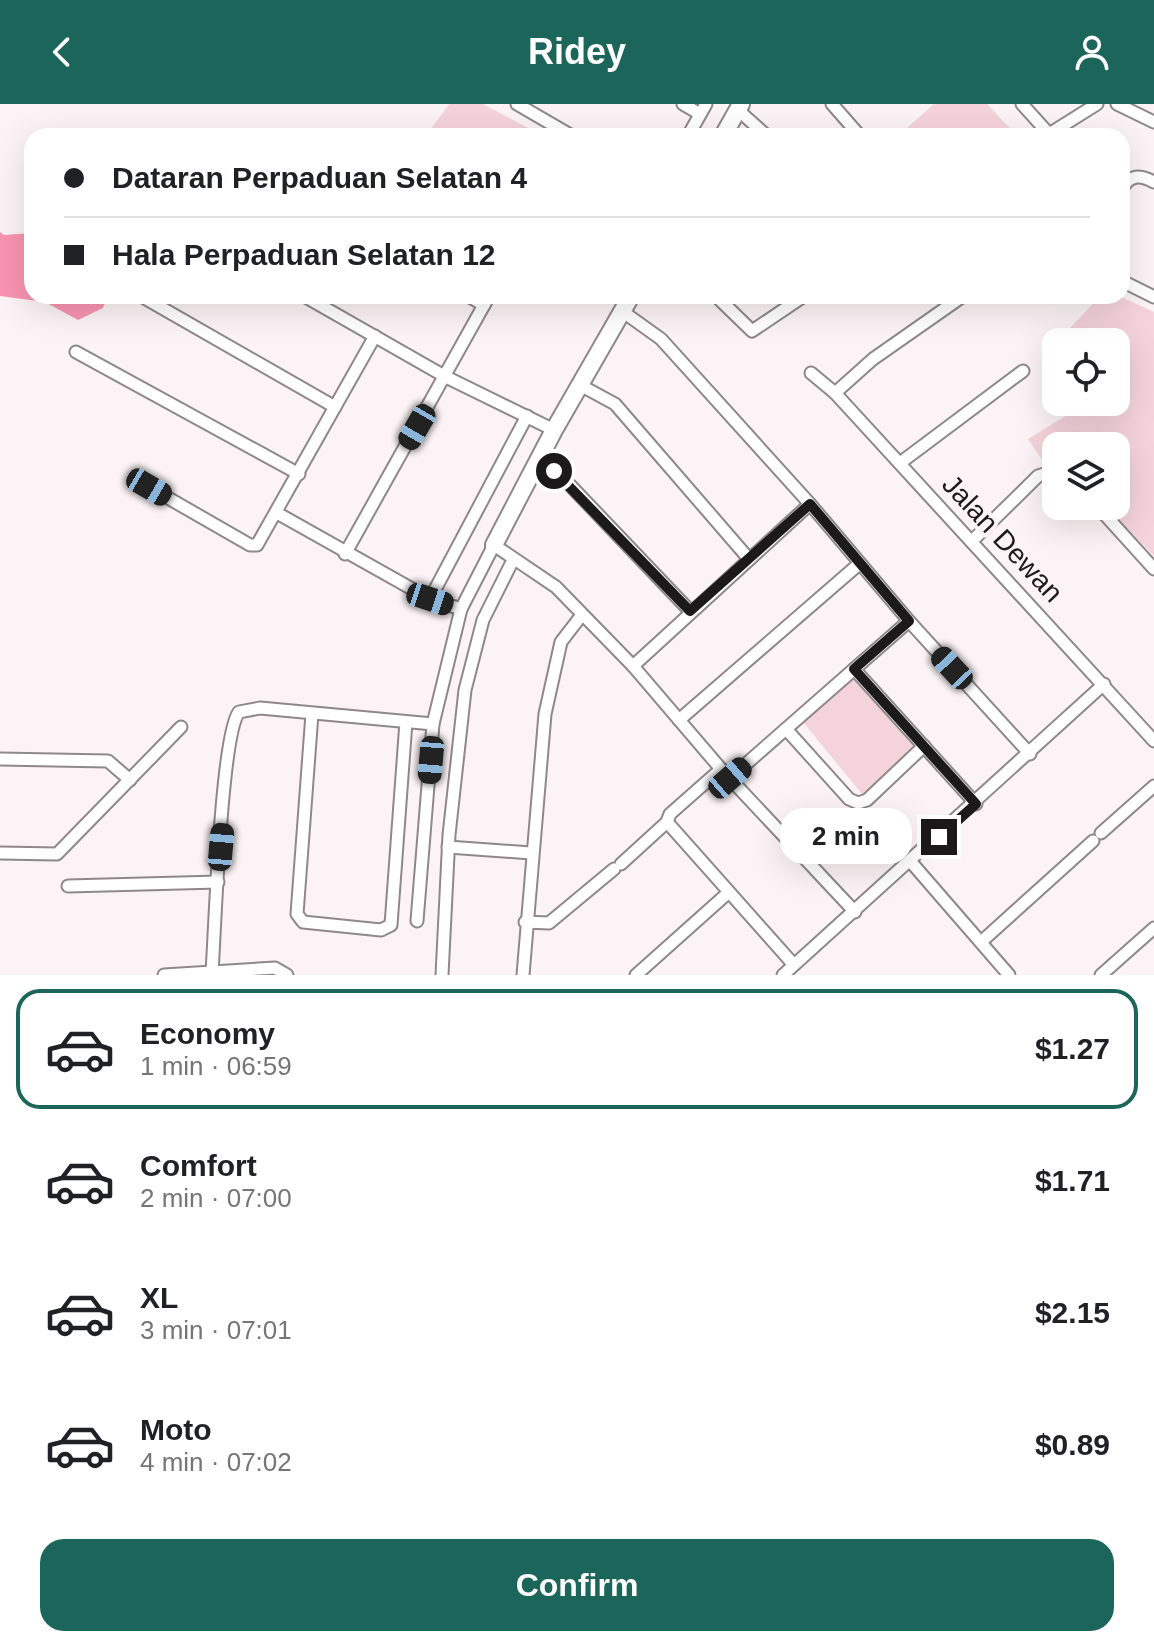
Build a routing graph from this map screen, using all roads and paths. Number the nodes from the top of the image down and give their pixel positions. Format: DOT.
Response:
graph roads {
  1 [pos="517,104"];
  2 [pos="683,104"];
  3 [pos="832,104"];
  4 [pos="1022,104"];
  5 [pos="1097,104"];
  6 [pos="1117,104"];
  7 [pos="739,107"];
  8 [pos="703,109"];
  9 [pos="1154,122"];
  10 [pos="558,128"];
  11 [pos="692,128"];
  12 [pos="727,128"];
  13 [pos="759,128"];
  14 [pos="853,128"];
  15 [pos="1041,128"];
  16 [pos="1058,128"];
  17 [pos="1130,179"];
  18 [pos="1154,182"];
  19 [pos="1130,285"];
  20 [pos="1154,297"];
  21 [pos="155,304"];
  22 [pos="318,304"];
  23 [pos="484,304"];
  24 [pos="626,304"];
  25 [pos="628,304"];
  26 [pos="724,304"];
  27 [pos="793,304"];
  28 [pos="952,304"];
  29 [pos="375,336"];
  30 [pos="76,352"];
  31 [pos="1023,371"];
  32 [pos="811,373"];
  33 [pos="446,377"];
  34 [pos="580,385"];
  35 [pos="835,393"];
  36 [pos="335,407"];
  37 [pos="527,416"];
  38 [pos="554,430"];
  39 [pos="541,460"];
  40 [pos="900,463"];
  41 [pos="299,474"];
  42 [pos="1042,475"];
  43 [pos="149,487"];
  44 [pos="810,504"];
  45 [pos="277,513"];
  46 [pos="1110,520"];
  47 [pos="973,540"];
  48 [pos="494,545"];
  49 [pos="345,554"];
  50 [pos="749,559"];
  51 [pos="513,560"];
  52 [pos="859,564"];
  53 [pos="1154,569"];
  54 [pos="430,599"];
  55 [pos="461,609"];
  56 [pos="690,611"];
  57 [pos="581,616"];
  58 [pos="909,621"];
  59 [pos="633,666"];
  60 [pos="854,669"];
  61 [pos="1104,684"];
  62 [pos="312,714"];
  63 [pos="679,720"];
  64 [pos="406,722"];
  65 [pos="433,724"];
  66 [pos="181,727"];
  67 [pos="786,729"];
  68 [pos="1154,741"];
  69 [pos="924,746"];
  70 [pos="1030,754"];
  71 [pos="0,759"];
  72 [pos="726,773"];
  73 [pos="130,780"];
  74 [pos="1154,786"];
  75 [pos="976,804"];
  76 [pos="667,822"];
  77 [pos="448,847"];
  78 [pos="0,853"];
  79 [pos="531,853"];
  80 [pos="911,862"];
  81 [pos="218,882"];
  82 [pos="68,886"];
  83 [pos="729,892"];
  84 [pos="855,912"];
  85 [pos="417,921"];
  86 [pos="525,922"];
  87 [pos="1154,928"];
  88 [pos="981,942"];
  89 [pos="794,965"];
  90 [pos="212,972"];
  91 [pos="164,975"];
  92 [pos="287,975"];
  93 [pos="442,975"];
  94 [pos="523,975"];
  95 [pos="636,975"];
  96 [pos="783,975"];
  97 [pos="1009,975"];
  98 [pos="1101,975"];
  1 -- 10 [label="street"];
  2 -- 8 [label="street"];
  3 -- 14 [label="street"];
  4 -- 15 [label="street"];
  5 -- 16 [label="street"];
  6 -- 9 [label="street"];
  7 -- 12 [label="street"];
  7 -- 13 [label="street"];
  8 -- 11 [label="street"];
  17 -- 18 [label="street"];
  19 -- 20 [label="street"];
  21 -- 36 [label="street"];
  22 -- 29 [label="street"];
  23 -- 33 [label="street"];
  24 -- 34 [label="street"];
  25 -- 44 [label="street"];
  26 -- 27 [label="street"];
  28 -- 35 [label="street"];
  29 -- 33 [label="street"];
  29 -- 36 [label="street"];
  30 -- 41 [label="street"];
  31 -- 40 [label="street"];
  32 -- 35 [label="street, Jalan Dewan"];
  33 -- 37 [label="street"];
  33 -- 49 [label="street"];
  34 -- 38 [label="street"];
  34 -- 50 [label="street"];
  35 -- 40 [label="street, Jalan Dewan"];
  36 -- 41 [label="street"];
  37 -- 38 [label="street"];
  37 -- 54 [label="street"];
  38 -- 39 [label="street"];
  39 -- 48 [label="street"];
  39 -- 56 [label="street"];
  40 -- 47 [label="street, Jalan Dewan"];
  41 -- 45 [label="street"];
  42 -- 47 [label="street"];
  43 -- 45 [label="street"];
  44 -- 50 [label="street"];
  44 -- 52 [label="street"];
  45 -- 49 [label="street"];
  46 -- 53 [label="street"];
  47 -- 61 [label="street, Jalan Dewan"];
  48 -- 51 [label="street"];
  48 -- 55 [label="street"];
  49 -- 54 [label="street"];
  50 -- 56 [label="street"];
  51 -- 57 [label="street"];
  51 -- 77 [label="street"];
  52 -- 58 [label="street"];
  52 -- 63 [label="street"];
  54 -- 55 [label="street"];
  55 -- 65 [label="street"];
  56 -- 59 [label="street"];
  57 -- 59 [label="street"];
  57 -- 79 [label="street"];
  58 -- 60 [label="street"];
  58 -- 70 [label="street"];
  59 -- 63 [label="street"];
  60 -- 67 [label="street"];
  60 -- 69 [label="street"];
  61 -- 68 [label="street, Jalan Dewan"];
  61 -- 70 [label="street"];
  62 -- 64 [label="street"];
  62 -- 64 [label="street"];
  62 -- 81 [label="street"];
  63 -- 72 [label="street"];
  64 -- 65 [label="street"];
  65 -- 85 [label="street"];
  66 -- 73 [label="street"];
  67 -- 69 [label="street"];
  67 -- 72 [label="street"];
  69 -- 75 [label="street"];
  70 -- 75 [label="street"];
  71 -- 73 [label="street"];
  72 -- 76 [label="street"];
  72 -- 84 [label="street"];
  73 -- 78 [label="street"];
  74 -- 88 [label="street"];
  75 -- 80 [label="street"];
  76 -- 83 [label="street"];
  76 -- 86 [label="street"];
  77 -- 79 [label="street"];
  77 -- 93 [label="street"];
  79 -- 86 [label="street"];
  80 -- 84 [label="street"];
  80 -- 88 [label="street"];
  81 -- 82 [label="street"];
  81 -- 90 [label="street"];
  83 -- 89 [label="street"];
  83 -- 95 [label="street"];
  84 -- 89 [label="street"];
  86 -- 94 [label="street"];
  87 -- 98 [label="street"];
  88 -- 97 [label="street"];
  89 -- 96 [label="street"];
  90 -- 91 [label="street"];
  90 -- 92 [label="street"];
}
